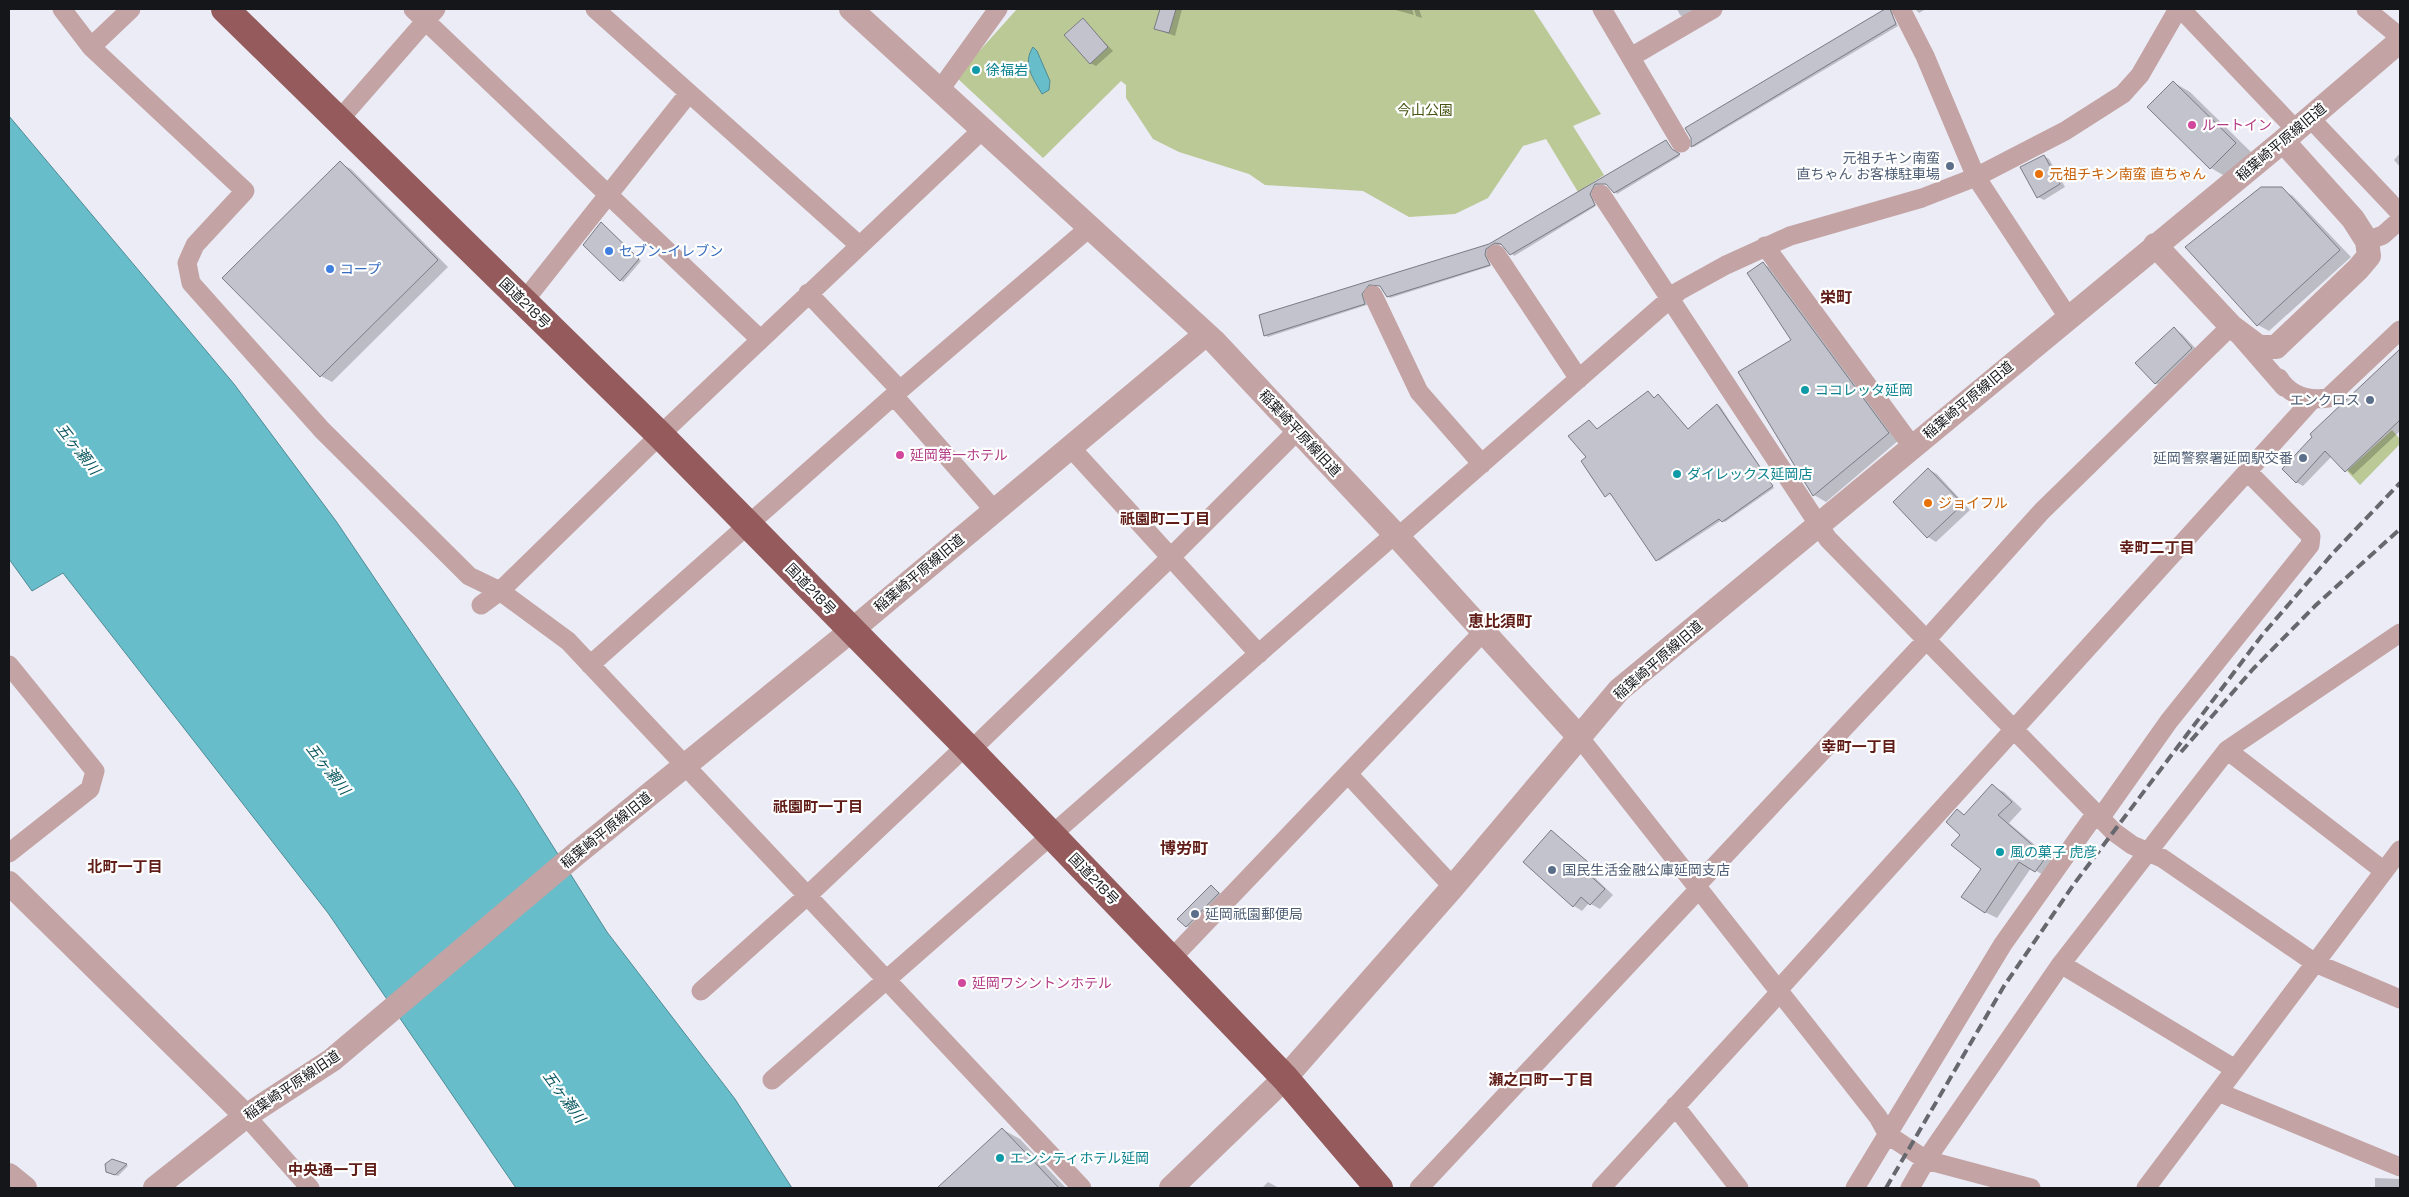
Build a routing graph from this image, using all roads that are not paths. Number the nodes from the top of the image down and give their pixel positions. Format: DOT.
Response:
graph roads {
  1 [pos="62,9"];
  2 [pos="131,9"];
  3 [pos="225,9"];
  4 [pos="595,9"];
  5 [pos="851,9"];
  6 [pos="998,9"];
  7 [pos="1602,9"];
  8 [pos="1713,9"];
  9 [pos="1901,9"];
  10 [pos="2180,9"];
  11 [pos="2366,9"];
  12 [pos="425,13"];
  13 [pos="2400,39"];
  14 [pos="91,47"];
  15 [pos="1631,58"];
  16 [pos="940,91"];
  17 [pos="689,93"];
  18 [pos="339,120"];
  19 [pos="982,130"];
  20 [pos="2296,130"];
  21 [pos="1681,143"];
  22 [pos="1976,177"];
  23 [pos="1601,194"];
  24 [pos="609,195"];
  25 [pos="2400,213"];
  26 [pos="2400,220"];
  27 [pos="1089,228"];
  28 [pos="2367,241"];
  29 [pos="859,245"];
  30 [pos="2155,245"];
  31 [pos="1764,246"];
  32 [pos="1496,254"];
  33 [pos="808,293"];
  34 [pos="1373,295"];
  35 [pos="1670,299"];
  36 [pos="524,301"];
  37 [pos="2068,317"];
  38 [pos="2231,326"];
  39 [pos="2400,330"];
  40 [pos="1206,334"];
  41 [pos="760,339"];
  42 [pos="2276,348"];
  43 [pos="1578,379"];
  44 [pos="2284,387"];
  45 [pos="897,393"];
  46 [pos="2312,400"];
  47 [pos="1297,431"];
  48 [pos="660,434"];
  49 [pos="1912,446"];
  50 [pos="1071,448"];
  51 [pos="1482,464"];
  52 [pos="2248,472"];
  53 [pos="994,510"];
  54 [pos="1818,524"];
  55 [pos="749,526"];
  56 [pos="1396,536"];
  57 [pos="1171,557"];
  58 [pos="500,591"];
  59 [pos="481,605"];
  60 [pos="852,630"];
  61 [pos="1484,632"];
  62 [pos="2400,633"];
  63 [pos="1926,639"];
  64 [pos="1259,654"];
  65 [pos="9,665"];
  66 [pos="590,665"];
  67 [pos="2015,729"];
  68 [pos="1580,738"];
  69 [pos="968,748"];
  70 [pos="2227,750"];
  71 [pos="684,766"];
  72 [pos="1348,774"];
  73 [pos="2099,815"];
  74 [pos="1051,834"];
  75 [pos="2400,850"];
  76 [pos="9,853"];
  77 [pos="2148,853"];
  78 [pos="2384,871"];
  79 [pos="9,883"];
  80 [pos="1453,887"];
  81 [pos="1697,888"];
  82 [pos="807,896"];
  83 [pos="1171,959"];
  84 [pos="2315,963"];
  85 [pos="2061,964"];
  86 [pos="886,981"];
  87 [pos="1780,990"];
  88 [pos="701,991"];
  89 [pos="2400,999"];
  90 [pos="2235,1069"];
  91 [pos="1285,1078"];
  92 [pos="772,1080"];
  93 [pos="2218,1092"];
  94 [pos="1675,1106"];
  95 [pos="246,1116"];
  96 [pos="1888,1135"];
  97 [pos="1926,1160"];
  98 [pos="2400,1167"];
  99 [pos="9,1175"];
  100 [pos="25,1188"];
  101 [pos="155,1188"];
  102 [pos="310,1188"];
  103 [pos="1082,1188"];
  104 [pos="1171,1188"];
  105 [pos="1379,1188"];
  106 [pos="1419,1188"];
  107 [pos="1601,1188"];
  108 [pos="1739,1188"];
  109 [pos="1855,1188"];
  110 [pos="1910,1188"];
  111 [pos="2031,1188"];
  112 [pos="2146,1188"];
  1 -- 14 [label="street"];
  2 -- 14 [label="street"];
  3 -- 18 [label="highway, 国道218号"];
  4 -- 17 [label="street"];
  5 -- 16 [label="street"];
  6 -- 16 [label="street"];
  7 -- 15 [label="street"];
  8 -- 15 [label="street"];
  9 -- 22 [label="street"];
  10 -- 20 [label="street"];
  10 -- 22 [label="street"];
  11 -- 13 [label="street"];
  12 -- 18 [label="street"];
  12 -- 24 [label="street"];
  13 -- 20 [label="street, 稲葉崎平原線旧道"];
  14 -- 58 [label="street"];
  15 -- 21 [label="street"];
  16 -- 19 [label="street"];
  17 -- 24 [label="street"];
  17 -- 29 [label="street"];
  18 -- 36 [label="highway, 国道218号"];
  19 -- 27 [label="street"];
  19 -- 29 [label="street"];
  20 -- 25 [label="street"];
  20 -- 28 [label="street"];
  20 -- 30 [label="street, 稲葉崎平原線旧道"];
  22 -- 31 [label="street"];
  22 -- 37 [label="street"];
  23 -- 35 [label="street"];
  24 -- 36 [label="street"];
  24 -- 41 [label="street"];
  26 -- 28 [label="street"];
  27 -- 40 [label="street"];
  27 -- 45 [label="street"];
  28 -- 42 [label="street"];
  29 -- 33 [label="street"];
  30 -- 37 [label="street, 稲葉崎平原線旧道"];
  30 -- 38 [label="street"];
  31 -- 35 [label="street"];
  31 -- 49 [label="street"];
  32 -- 43 [label="street"];
  33 -- 41 [label="street"];
  33 -- 45 [label="street"];
  34 -- 51 [label="street"];
  35 -- 43 [label="street"];
  35 -- 54 [label="street"];
  36 -- 48 [label="highway, 国道218号"];
  37 -- 49 [label="street, 稲葉崎平原線旧道"];
  38 -- 42 [label="street"];
  38 -- 44 [label="street"];
  38 -- 63 [label="street"];
  39 -- 46 [label="street"];
  40 -- 47 [label="street, 稲葉崎平原線旧道"];
  40 -- 50 [label="street, 稲葉崎平原線旧道"];
  41 -- 48 [label="street"];
  42 -- 44 [label="street"];
  43 -- 51 [label="street"];
  44 -- 46 [label="street"];
  45 -- 53 [label="street"];
  45 -- 55 [label="street"];
  46 -- 52 [label="street"];
  47 -- 56 [label="street, 稲葉崎平原線旧道"];
  47 -- 57 [label="street"];
  48 -- 55 [label="highway, 国道218号"];
  48 -- 58 [label="street"];
  49 -- 54 [label="street, 稲葉崎平原線旧道"];
  50 -- 53 [label="street, 稲葉崎平原線旧道"];
  50 -- 57 [label="street"];
  51 -- 56 [label="street"];
  52 -- 67 [label="street"];
  52 -- 73 [label="street"];
  53 -- 60 [label="street, 稲葉崎平原線旧道"];
  54 -- 63 [label="street"];
  54 -- 68 [label="street, 稲葉崎平原線旧道"];
  55 -- 60 [label="highway, 国道218号"];
  55 -- 66 [label="street"];
  56 -- 61 [label="street, 稲葉崎平原線旧道"];
  56 -- 64 [label="street"];
  57 -- 64 [label="street"];
  57 -- 69 [label="street"];
  58 -- 59 [label="street"];
  58 -- 66 [label="street"];
  60 -- 69 [label="highway, 国道218号"];
  60 -- 71 [label="street, 稲葉崎平原線旧道"];
  61 -- 68 [label="street, 稲葉崎平原線旧道"];
  61 -- 72 [label="street"];
  62 -- 70 [label="street"];
  63 -- 67 [label="street"];
  63 -- 81 [label="street"];
  64 -- 74 [label="street"];
  65 -- 76 [label="street"];
  66 -- 71 [label="street"];
  67 -- 73 [label="street"];
  67 -- 87 [label="street"];
  68 -- 80 [label="street"];
  68 -- 81 [label="street"];
  69 -- 74 [label="highway, 国道218号"];
  69 -- 82 [label="street"];
  70 -- 77 [label="street"];
  70 -- 78 [label="street"];
  71 -- 82 [label="street"];
  71 -- 95 [label="street, 稲葉崎平原線旧道"];
  72 -- 80 [label="street"];
  72 -- 83 [label="street"];
  73 -- 77 [label="street"];
  73 -- 96 [label="street"];
  74 -- 83 [label="highway, 国道218号"];
  74 -- 86 [label="street"];
  75 -- 78 [label="street"];
  77 -- 84 [label="street"];
  77 -- 85 [label="street"];
  78 -- 84 [label="street"];
  79 -- 95 [label="street"];
  80 -- 91 [label="street"];
  81 -- 87 [label="street"];
  81 -- 106 [label="street"];
  82 -- 86 [label="street"];
  82 -- 88 [label="street"];
  83 -- 91 [label="highway, 国道218号"];
  84 -- 89 [label="street"];
  84 -- 90 [label="street"];
  85 -- 90 [label="street"];
  85 -- 97 [label="street"];
  86 -- 92 [label="street"];
  86 -- 103 [label="street"];
  87 -- 94 [label="street"];
  87 -- 96 [label="street"];
  90 -- 93 [label="street"];
  91 -- 104 [label="street"];
  91 -- 105 [label="highway, 国道218号"];
  93 -- 98 [label="street"];
  93 -- 112 [label="street"];
  94 -- 107 [label="street"];
  94 -- 108 [label="street"];
  95 -- 101 [label="street, 稲葉崎平原線旧道"];
  95 -- 102 [label="street"];
  96 -- 97 [label="street"];
  96 -- 109 [label="street"];
  97 -- 110 [label="street"];
  97 -- 111 [label="street"];
  99 -- 100 [label="street"];
}
